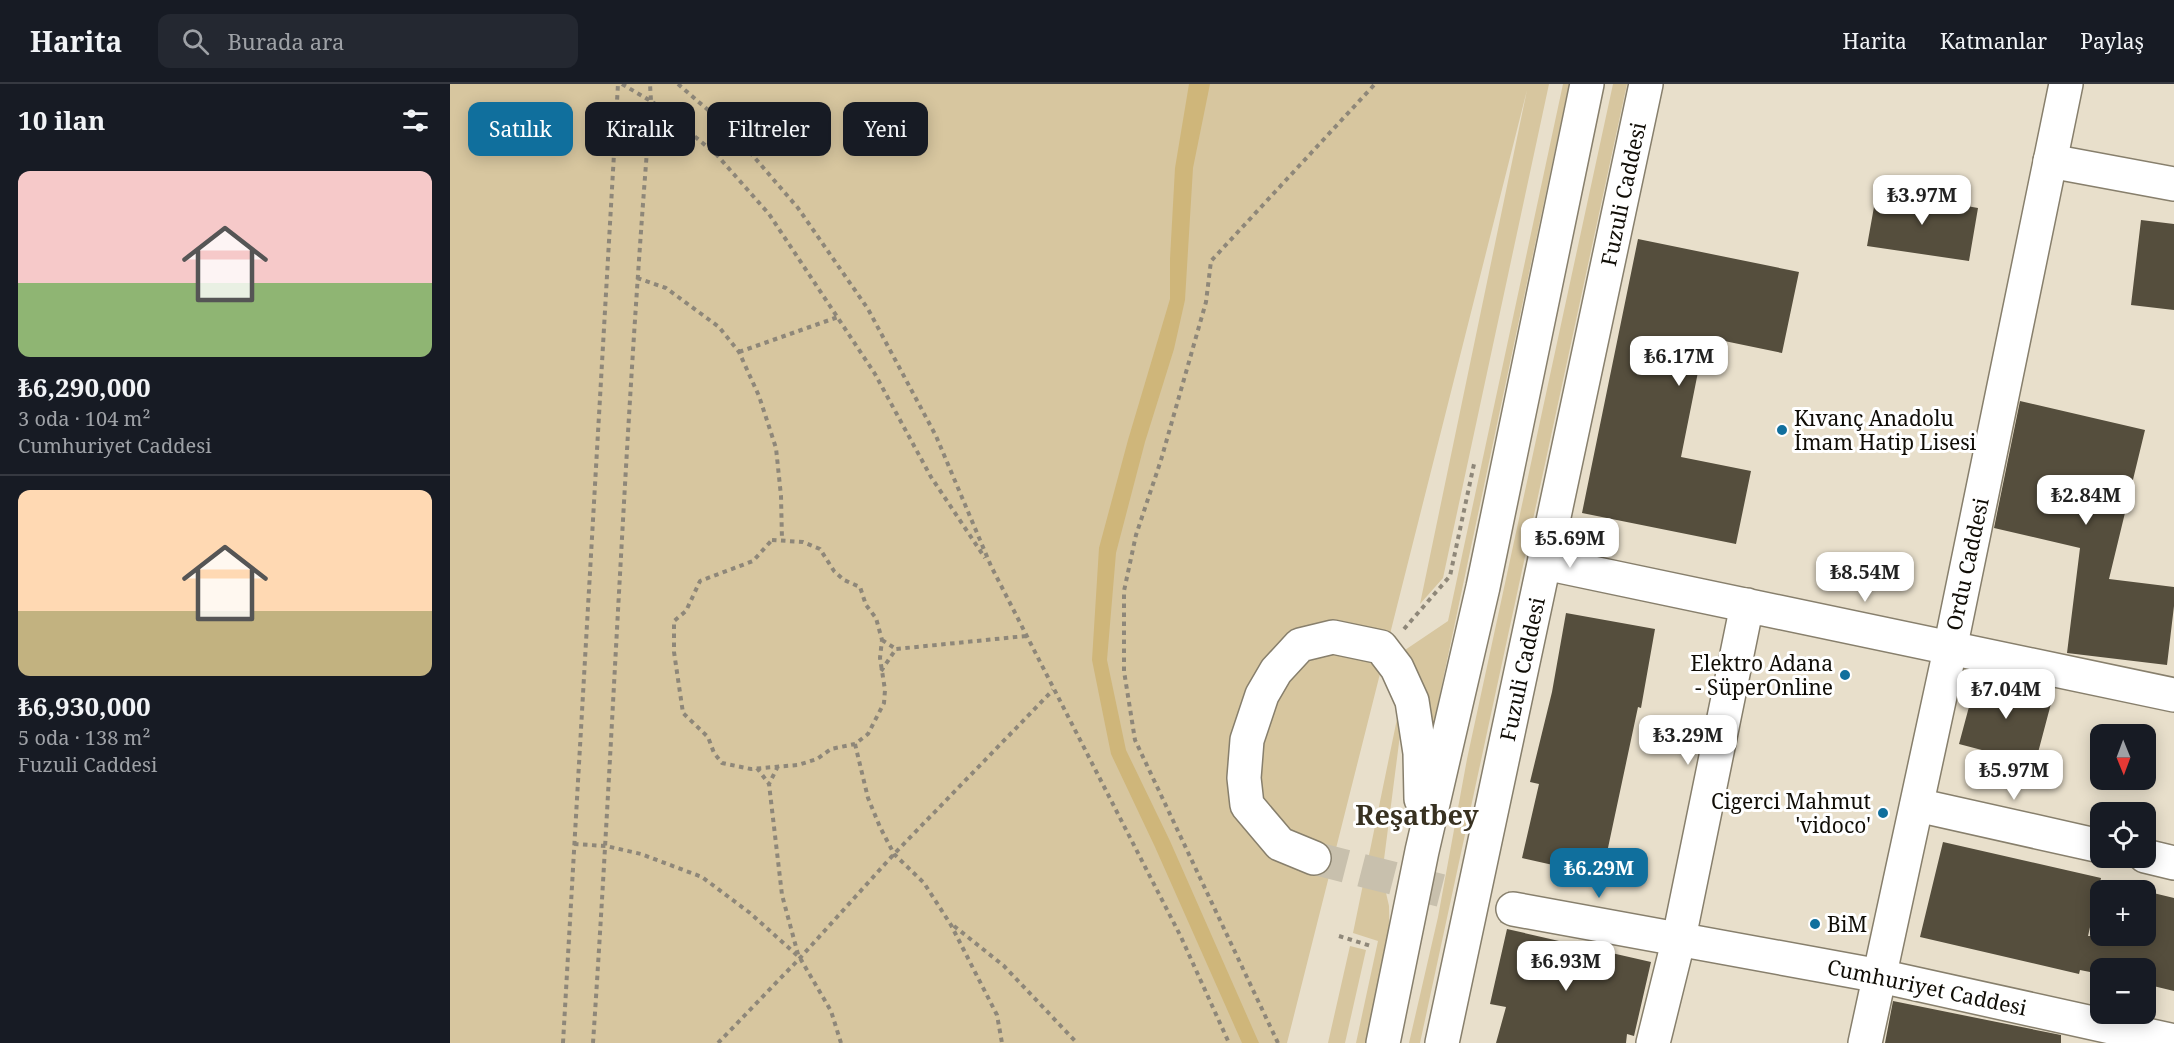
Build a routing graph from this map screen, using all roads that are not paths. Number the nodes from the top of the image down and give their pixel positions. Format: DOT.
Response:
graph roads {
  1 [pos="1587,84"];
  2 [pos="1646,84"];
  3 [pos="2066,84"];
  4 [pos="2050,161"];
  5 [pos="2174,184"];
  6 [pos="1545,563"];
  7 [pos="1747,605"];
  8 [pos="1950,647"];
  9 [pos="2174,695"];
  10 [pos="1917,805"];
  11 [pos="2090,844"];
  12 [pos="1422,851"];
  13 [pos="1314,858"];
  14 [pos="2156,859"];
  15 [pos="2174,863"];
  16 [pos="1480,864"];
  17 [pos="1513,909"];
  18 [pos="1666,937"];
  19 [pos="1880,976"];
  20 [pos="2174,1041"];
  21 [pos="1383,1043"];
  22 [pos="1442,1043"];
  23 [pos="1653,1043"];
  24 [pos="1865,1043"];
  1 -- 12 [label="main road"];
  2 -- 6 [label="main road, Fuzuli Caddesi"];
  3 -- 4 [label="main road, Ordu Caddesi"];
  4 -- 5 [label="main road"];
  4 -- 8 [label="main road, Ordu Caddesi"];
  6 -- 7 [label="main road"];
  6 -- 16 [label="main road, Fuzuli Caddesi"];
  7 -- 8 [label="main road"];
  7 -- 18 [label="main road"];
  8 -- 9 [label="main road"];
  8 -- 10 [label="main road, Ordu Caddesi"];
  10 -- 11 [label="main road"];
  10 -- 19 [label="main road, Ordu Caddesi"];
  12 -- 13 [label="main road"];
  12 -- 21 [label="main road"];
  14 -- 15 [label="main road"];
  16 -- 18 [label="main road"];
  16 -- 22 [label="main road, Fuzuli Caddesi"];
  17 -- 18 [label="main road, Cumhuriyet Caddesi"];
  18 -- 19 [label="main road, Cumhuriyet Caddesi"];
  18 -- 23 [label="main road"];
  19 -- 20 [label="main road, Cumhuriyet Caddesi"];
  19 -- 24 [label="main road, Ordu Caddesi"];
}
